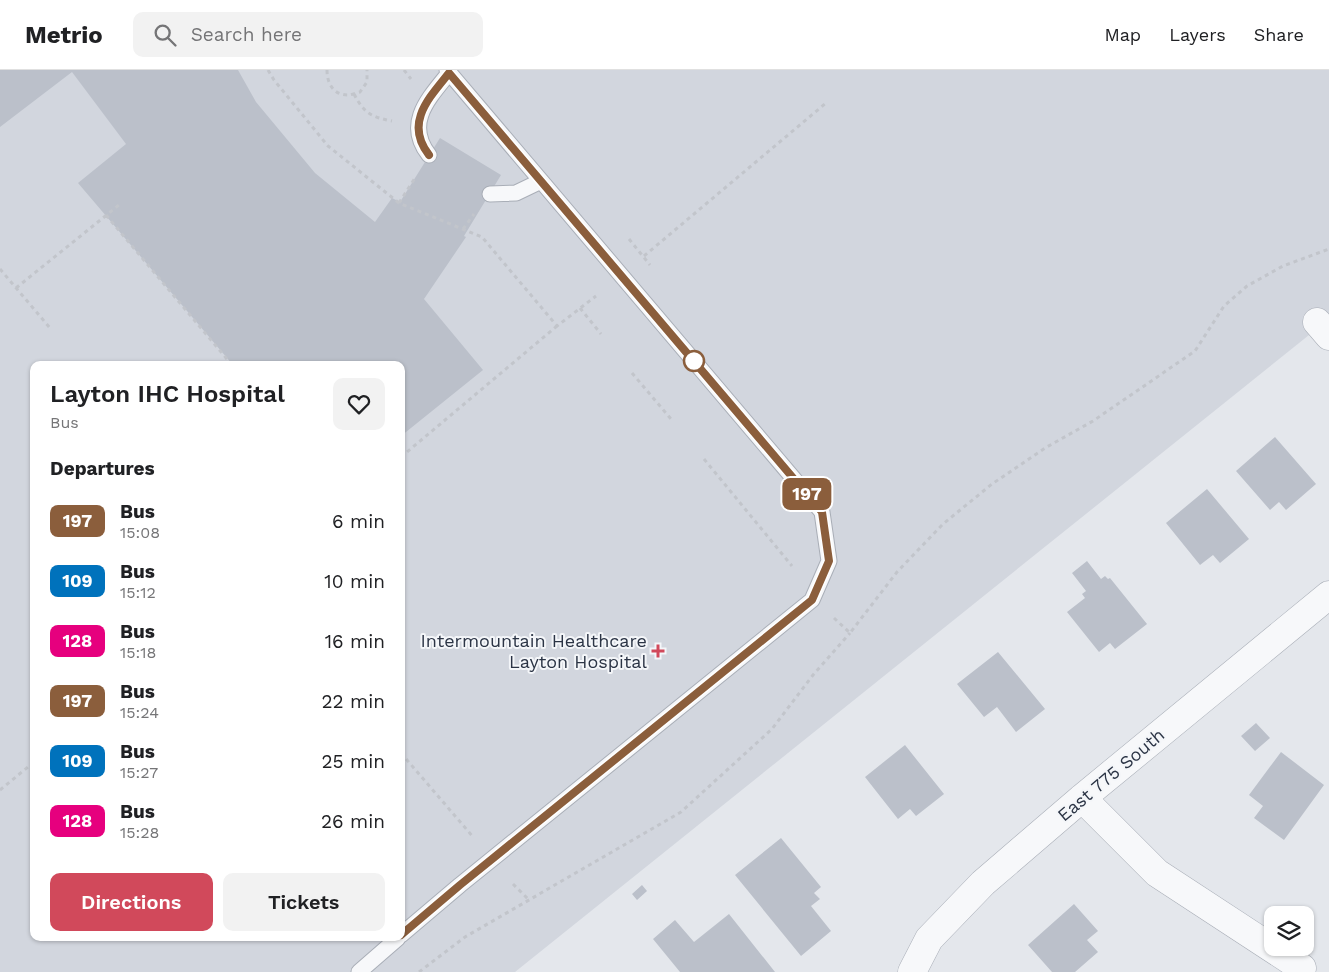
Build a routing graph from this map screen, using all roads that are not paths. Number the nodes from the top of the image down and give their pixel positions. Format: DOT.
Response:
graph roads {
  1 [pos="448,71"];
  2 [pos="429,155"];
  3 [pos="541,182"];
  4 [pos="490,194"];
  5 [pos="1329,595"];
  6 [pos="1082,798"];
  7 [pos="405,932"];
  8 [pos="394,941"];
  9 [pos="1302,968"];
  10 [pos="358,972"];
  11 [pos="912,972"];
  1 -- 2 [label="lane"];
  1 -- 3 [label="lane"];
  3 -- 4 [label="lane"];
  3 -- 7 [label="lane"];
  5 -- 6 [label="street, East 775 South"];
  6 -- 9 [label="street"];
  6 -- 11 [label="street, East 775 South"];
  8 -- 10 [label="lane"];
}
